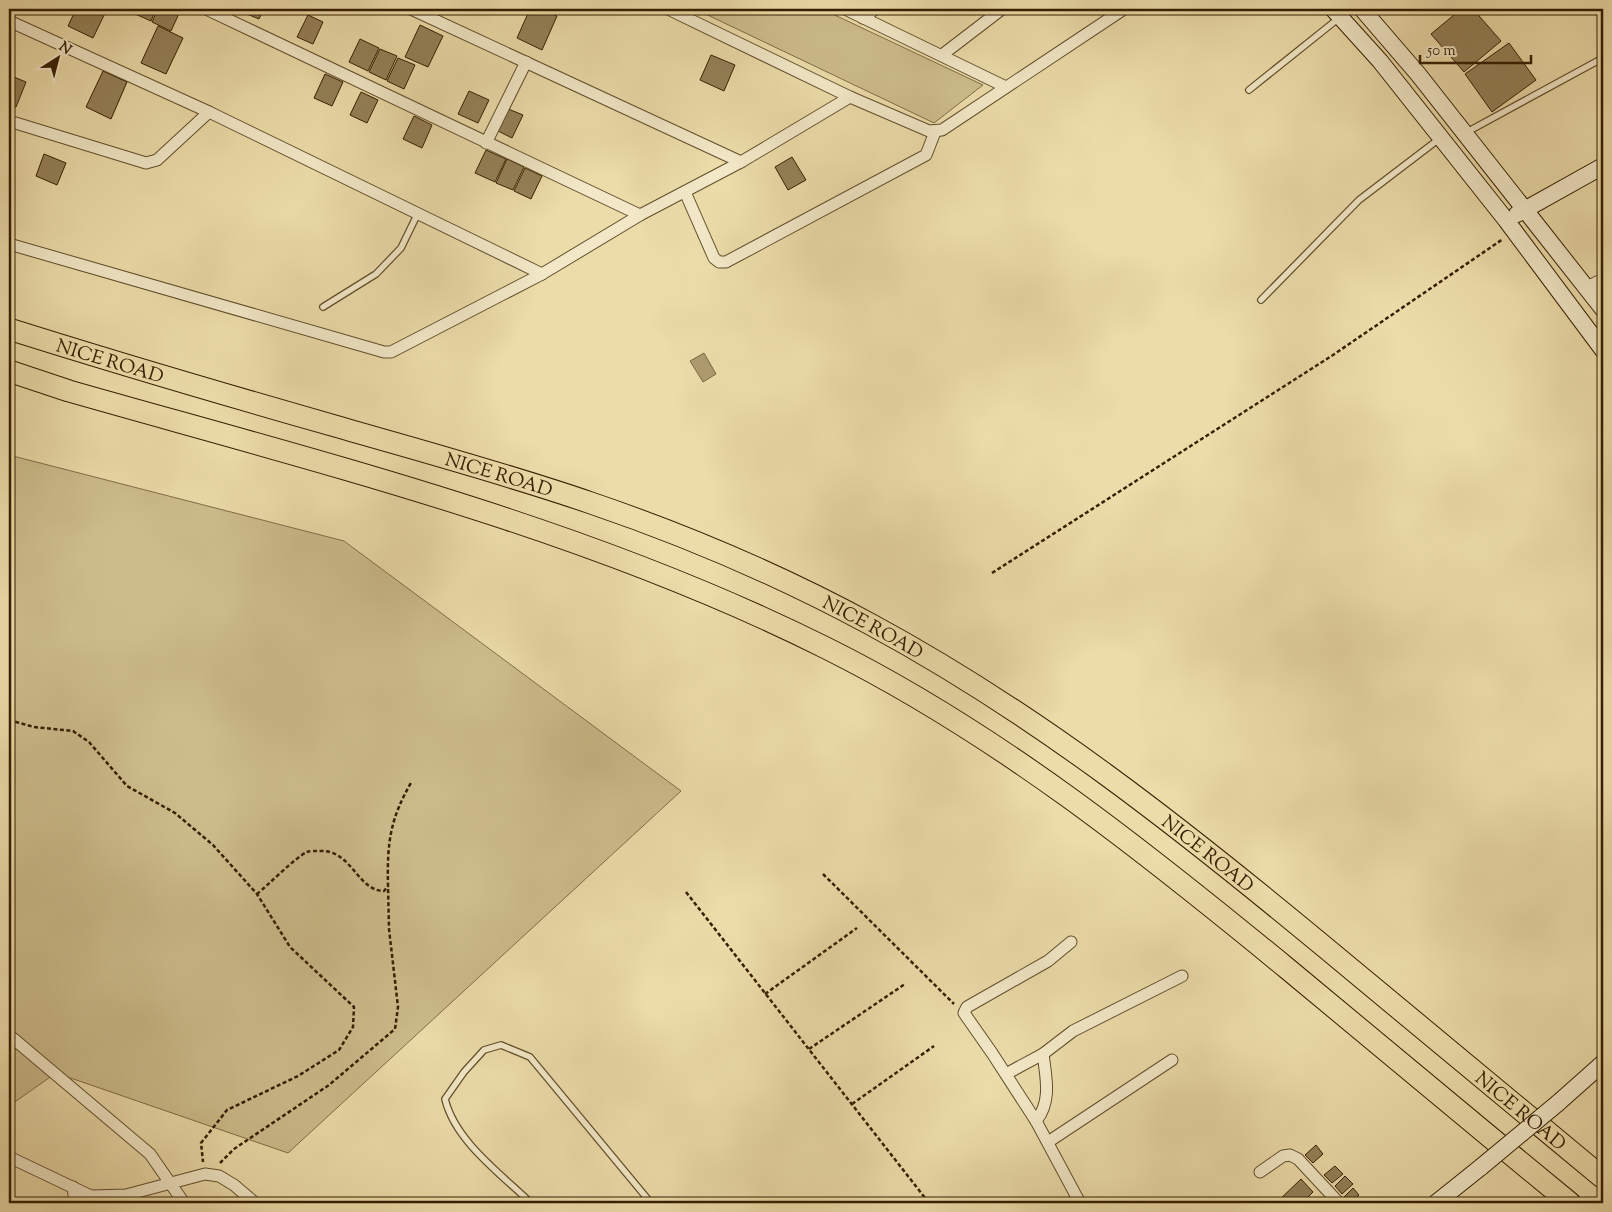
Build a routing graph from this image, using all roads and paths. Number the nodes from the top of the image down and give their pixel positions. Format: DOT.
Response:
graph roads {
  1 [pos="206,9"];
  2 [pos="411,9"];
  3 [pos="668,9"];
  4 [pos="845,9"];
  5 [pos="875,9"];
  6 [pos="1002,9"];
  7 [pos="1124,9"];
  8 [pos="1362,9"];
  9 [pos="1337,13"];
  10 [pos="863,18"];
  11 [pos="9,21"];
  12 [pos="942,55"];
  13 [pos="1603,58"];
  14 [pos="526,62"];
  15 [pos="1006,88"];
  16 [pos="1249,90"];
  17 [pos="850,97"];
  18 [pos="210,112"];
  19 [pos="9,120"];
  20 [pos="935,132"];
  21 [pos="1465,133"];
  22 [pos="1441,138"];
  23 [pos="486,143"];
  24 [pos="741,162"];
  25 [pos="1603,166"];
  26 [pos="685,192"];
  27 [pos="1526,209"];
  28 [pos="418,214"];
  29 [pos="640,215"];
  30 [pos="1510,225"];
  31 [pos="9,244"];
  32 [pos="542,274"];
  33 [pos="1603,279"];
  34 [pos="1587,287"];
  35 [pos="1261,300"];
  36 [pos="323,307"];
  37 [pos="1603,309"];
  38 [pos="9,329"];
  39 [pos="1603,350"];
  40 [pos="9,371"];
  41 [pos="992,573"];
  42 [pos="9,720"];
  43 [pos="412,781"];
  44 [pos="823,874"];
  45 [pos="388,886"];
  46 [pos="686,892"];
  47 [pos="257,894"];
  48 [pos="857,928"];
  49 [pos="1071,942"];
  50 [pos="1182,976"];
  51 [pos="905,984"];
  52 [pos="765,994"];
  53 [pos="964,1014"];
  54 [pos="9,1034"];
  55 [pos="934,1046"];
  56 [pos="809,1049"];
  57 [pos="1044,1054"];
  58 [pos="1172,1060"];
  59 [pos="1603,1063"];
  60 [pos="1006,1074"];
  61 [pos="852,1104"];
  62 [pos="1036,1121"];
  63 [pos="1048,1142"];
  64 [pos="1568,1149"];
  65 [pos="9,1157"];
  66 [pos="1603,1169"];
  67 [pos="1260,1172"];
  68 [pos="209,1174"];
  69 [pos="1603,1178"];
  70 [pos="170,1184"];
  71 [pos="73,1187"];
  72 [pos="129,1199"];
  73 [pos="75,1203"];
  74 [pos="184,1203"];
  75 [pos="255,1203"];
  76 [pos="531,1203"];
  77 [pos="651,1203"];
  78 [pos="930,1203"];
  79 [pos="1080,1203"];
  80 [pos="1339,1203"];
  81 [pos="1436,1203"];
  82 [pos="1570,1203"];
  1 -- 23 [label="street"];
  2 -- 14 [label="street"];
  3 -- 17 [label="street"];
  4 -- 10 [label="street"];
  5 -- 10 [label="street"];
  6 -- 12 [label="street"];
  7 -- 15 [label="street"];
  8 -- 21 [label="main road"];
  9 -- 16 [label="lane"];
  9 -- 22 [label="main road"];
  10 -- 12 [label="street"];
  11 -- 18 [label="street"];
  12 -- 15 [label="street"];
  13 -- 21 [label="lane"];
  14 -- 23 [label="street"];
  14 -- 24 [label="street"];
  15 -- 20 [label="street"];
  17 -- 20 [label="street"];
  17 -- 24 [label="street"];
  18 -- 19 [label="street"];
  18 -- 28 [label="street"];
  20 -- 26 [label="street"];
  21 -- 27 [label="main road"];
  22 -- 30 [label="main road"];
  22 -- 35 [label="lane"];
  23 -- 29 [label="street"];
  24 -- 26 [label="street"];
  25 -- 27 [label="main road"];
  26 -- 29 [label="street"];
  27 -- 30 [label="main road"];
  27 -- 34 [label="main road"];
  28 -- 32 [label="street"];
  28 -- 36 [label="lane"];
  29 -- 32 [label="street"];
  30 -- 39 [label="main road"];
  30 -- 41 [label="path"];
  31 -- 32 [label="street"];
  33 -- 34 [label="street"];
  34 -- 37 [label="main road"];
  38 -- 64 [label="highway, NICE ROAD"];
  40 -- 82 [label="highway, NICE ROAD"];
  42 -- 47 [label="path"];
  43 -- 45 [label="path"];
  44 -- 53 [label="path"];
  45 -- 47 [label="path"];
  45 -- 68 [label="path"];
  46 -- 52 [label="path"];
  47 -- 68 [label="path"];
  48 -- 52 [label="path"];
  49 -- 53 [label="street"];
  50 -- 57 [label="street"];
  51 -- 56 [label="path"];
  52 -- 56 [label="path"];
  53 -- 60 [label="street"];
  54 -- 70 [label="street"];
  55 -- 61 [label="path"];
  56 -- 61 [label="path"];
  57 -- 60 [label="street"];
  57 -- 62 [label="street"];
  58 -- 63 [label="street"];
  59 -- 81 [label="main road, bridge"];
  60 -- 62 [label="street"];
  61 -- 78 [label="path"];
  62 -- 63 [label="street"];
  63 -- 79 [label="street"];
  64 -- 66 [label="highway"];
  64 -- 69 [label="highway, NICE ROAD"];
  65 -- 71 [label="street"];
  67 -- 80 [label="street"];
  68 -- 70 [label="street"];
  68 -- 75 [label="street"];
  70 -- 72 [label="street"];
  70 -- 74 [label="street"];
  71 -- 72 [label="street"];
  71 -- 73 [label="street"];
  76 -- 77 [label="lane"];
}
